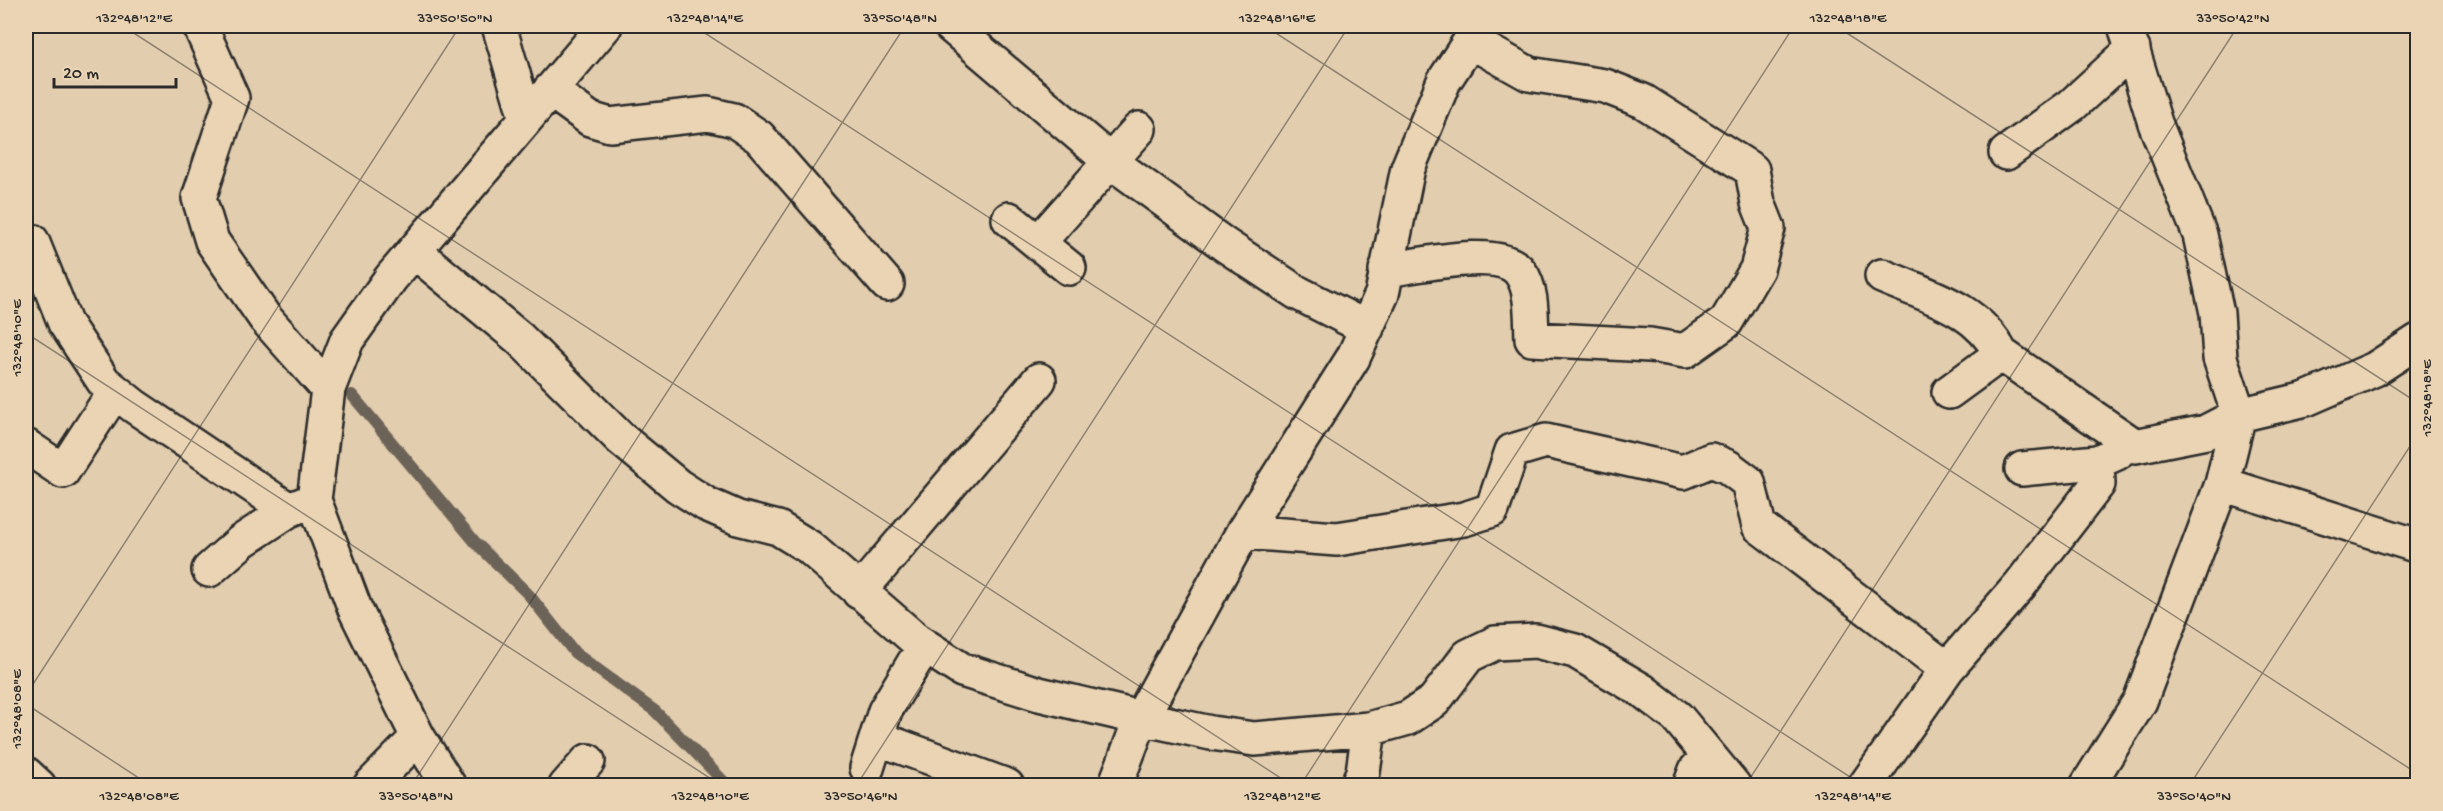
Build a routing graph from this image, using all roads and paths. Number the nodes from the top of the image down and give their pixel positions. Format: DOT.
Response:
graph roads {
  1 [pos="200,26"];
  2 [pos="500,26"];
  3 [pos="605,26"];
  4 [pos="951,26"];
  5 [pos="1475,33"];
  6 [pos="2129,37"];
  7 [pos="550,90"];
  8 [pos="526,118"];
  9 [pos="1139,129"];
  10 [pos="2006,153"];
  11 [pos="1110,161"];
  12 [pos="1009,219"];
  13 [pos="32,240"];
  14 [pos="1038,243"];
  15 [pos="414,251"];
  16 [pos="1070,268"];
  17 [pos="1386,270"];
  18 [pos="1882,276"];
  19 [pos="887,284"];
  20 [pos="1366,328"];
  21 [pos="2418,341"];
  22 [pos="2001,354"];
  23 [pos="1039,380"];
  24 [pos="328,389"];
  25 [pos="115,391"];
  26 [pos="1949,392"];
  27 [pos="2239,415"];
  28 [pos="26,446"];
  29 [pos="2136,446"];
  30 [pos="2097,462"];
  31 [pos="2022,469"];
  32 [pos="2222,484"];
  33 [pos="302,505"];
  34 [pos="1243,532"];
  35 [pos="2418,546"];
  36 [pos="209,570"];
  37 [pos="859,592"];
  38 [pos="924,646"];
  39 [pos="1947,669"];
  40 [pos="1141,718"];
  41 [pos="1369,729"];
  42 [pos="418,737"];
  43 [pos="1708,757"];
  44 [pos="588,761"];
  45 [pos="26,774"];
  46 [pos="39,786"];
  47 [pos="370,786"];
  48 [pos="449,786"];
  49 [pos="566,786"];
  50 [pos="1007,786"];
  51 [pos="1114,786"];
  52 [pos="1357,786"];
  53 [pos="1690,786"];
  54 [pos="1734,786"];
  55 [pos="1865,786"];
  56 [pos="2087,786"];
  1 -- 24 [label="street"];
  2 -- 8 [label="street"];
  3 -- 7 [label="street"];
  4 -- 11 [label="street"];
  5 -- 17 [label="street"];
  5 -- 17 [label="street"];
  6 -- 10 [label="street"];
  6 -- 27 [label="street"];
  7 -- 8 [label="street"];
  7 -- 19 [label="street"];
  8 -- 15 [label="street"];
  9 -- 11 [label="street"];
  11 -- 14 [label="street"];
  11 -- 20 [label="street"];
  12 -- 14 [label="street"];
  13 -- 25 [label="street"];
  14 -- 16 [label="street"];
  15 -- 24 [label="street"];
  15 -- 37 [label="street"];
  17 -- 20 [label="street"];
  18 -- 22 [label="street"];
  20 -- 34 [label="street"];
  21 -- 27 [label="street"];
  22 -- 26 [label="street"];
  22 -- 29 [label="street"];
  23 -- 37 [label="street"];
  24 -- 33 [label="street"];
  25 -- 28 [label="street"];
  25 -- 33 [label="street"];
  27 -- 29 [label="street"];
  27 -- 32 [label="street"];
  29 -- 30 [label="street"];
  30 -- 31 [label="street"];
  30 -- 39 [label="street"];
  32 -- 35 [label="street"];
  32 -- 56 [label="street"];
  33 -- 36 [label="street"];
  33 -- 42 [label="street"];
  34 -- 39 [label="street"];
  34 -- 40 [label="street"];
  37 -- 38 [label="street"];
  38 -- 40 [label="street"];
  38 -- 50 [label="street"];
  39 -- 55 [label="street"];
  40 -- 41 [label="street"];
  40 -- 51 [label="street"];
  41 -- 43 [label="street"];
  41 -- 52 [label="street"];
  42 -- 47 [label="street"];
  42 -- 48 [label="street"];
  43 -- 53 [label="street"];
  43 -- 54 [label="street"];
  44 -- 49 [label="street"];
  45 -- 46 [label="street"];
}
